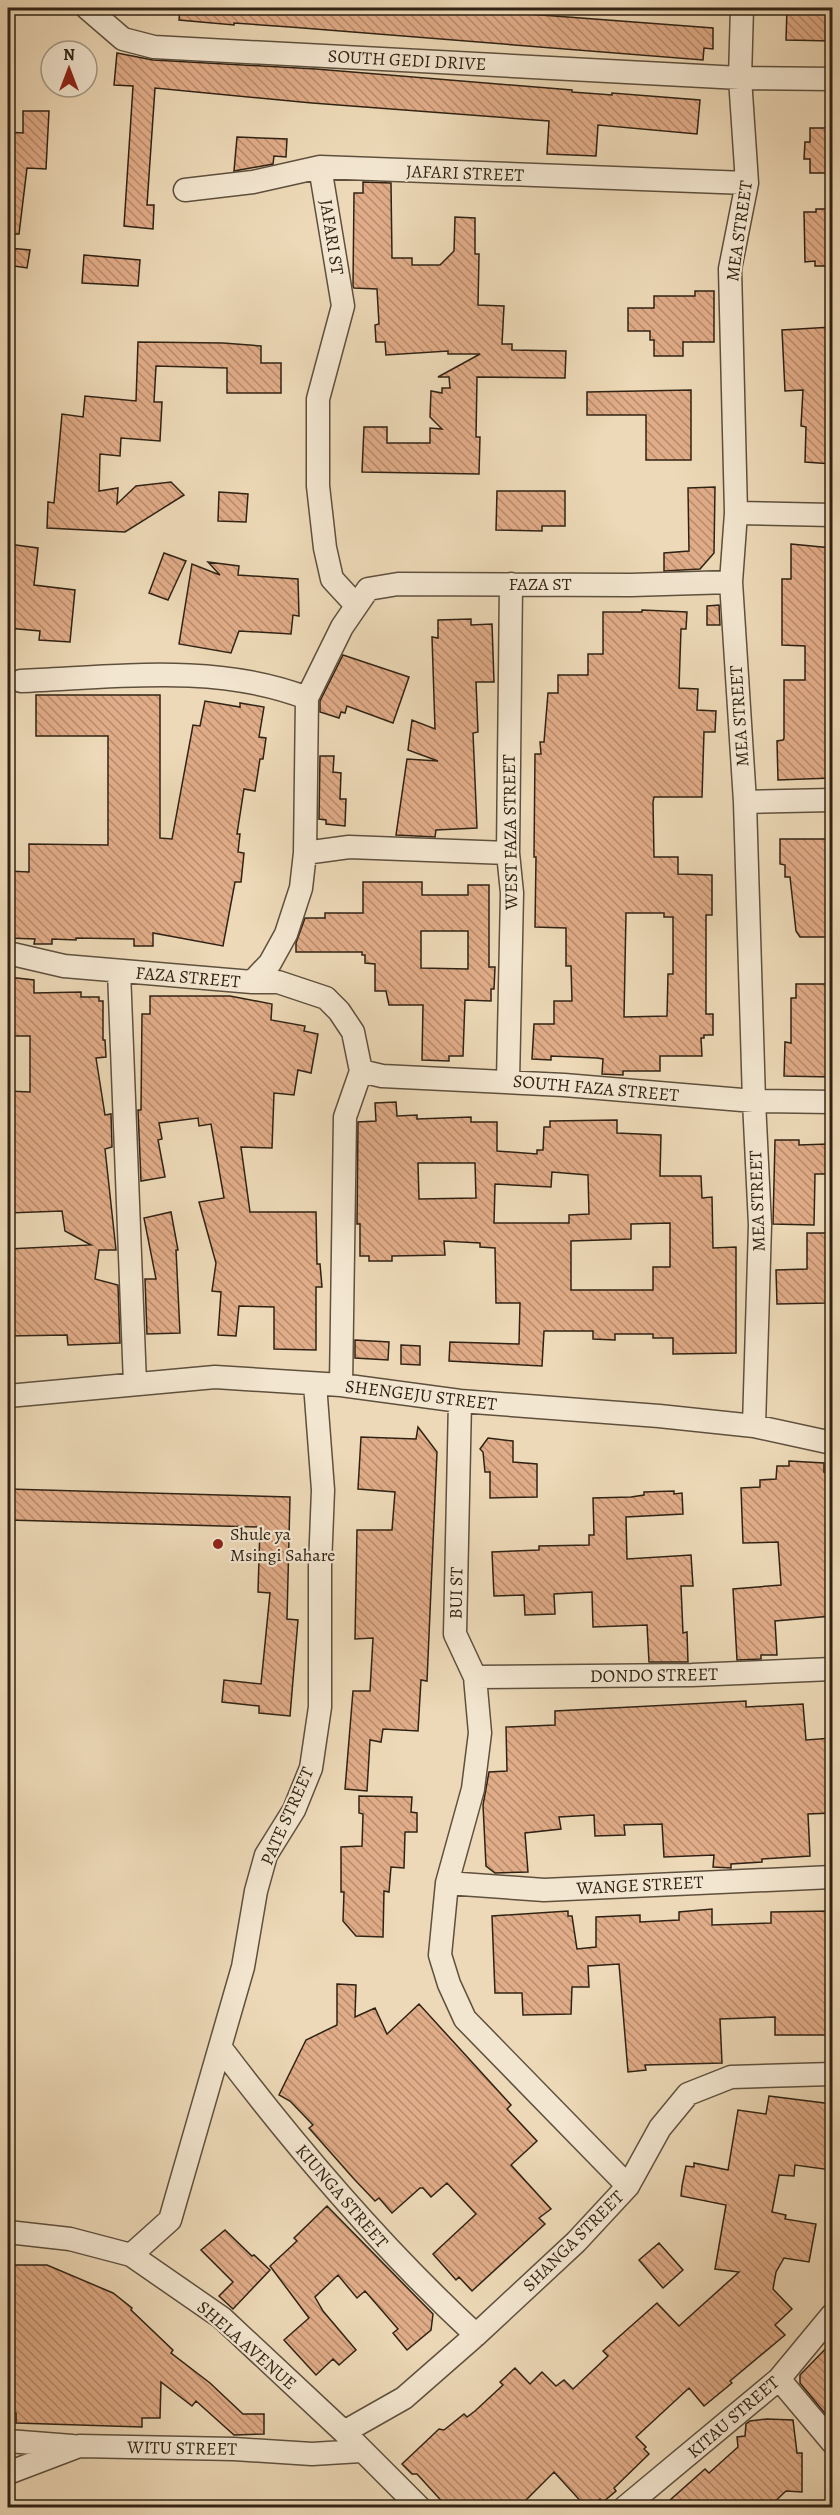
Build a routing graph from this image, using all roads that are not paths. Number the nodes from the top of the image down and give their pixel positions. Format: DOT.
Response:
graph roads {
  1 [pos="87,8"];
  2 [pos="742,8"];
  3 [pos="740,78"];
  4 [pos="832,80"];
  5 [pos="320,167"];
  6 [pos="747,183"];
  7 [pos="185,190"];
  8 [pos="736,513"];
  9 [pos="832,515"];
  10 [pos="731,582"];
  11 [pos="510,584"];
  12 [pos="356,605"];
  13 [pos="21,681"];
  14 [pos="307,698"];
  15 [pos="832,800"];
  16 [pos="745,802"];
  17 [pos="305,853"];
  18 [pos="508,853"];
  19 [pos="8,953"];
  20 [pos="119,971"];
  21 [pos="252,982"];
  22 [pos="361,1071"];
  23 [pos="508,1081"];
  24 [pos="754,1101"];
  25 [pos="832,1102"];
  26 [pos="135,1384"];
  27 [pos="315,1384"];
  28 [pos="341,1385"];
  29 [pos="8,1396"];
  30 [pos="460,1401"];
  31 [pos="754,1426"];
  32 [pos="832,1443"];
  33 [pos="832,1669"];
  34 [pos="475,1677"];
  35 [pos="832,1876"];
  36 [pos="447,1883"];
  37 [pos="220,2047"];
  38 [pos="832,2074"];
  39 [pos="628,2186"];
  40 [pos="8,2232"];
  41 [pos="131,2255"];
  42 [pos="832,2315"];
  43 [pos="476,2335"];
  44 [pos="779,2379"];
  45 [pos="344,2432"];
  46 [pos="8,2441"];
  47 [pos="832,2442"];
  48 [pos="79,2446"];
  49 [pos="361,2451"];
  50 [pos="8,2473"];
  51 [pos="420,2508"];
  52 [pos="624,2508"];
  1 -- 3 [label="street, SOUTH GEDI DRIVE"];
  2 -- 3 [label="street, MEA STREET"];
  3 -- 4 [label="street, SOUTH GEDI DRIVE"];
  3 -- 6 [label="street, MEA STREET"];
  5 -- 6 [label="street, JAFARI STREET"];
  5 -- 7 [label="street, JAFARI STREET"];
  5 -- 12 [label="street, JAFARI ST"];
  6 -- 8 [label="street, MEA STREET"];
  8 -- 9 [label="street"];
  8 -- 10 [label="street, MEA STREET"];
  10 -- 11 [label="street, FAZA ST"];
  10 -- 16 [label="street, MEA STREET"];
  11 -- 12 [label="street, FAZA ST"];
  11 -- 18 [label="street, WEST FAZA STREET"];
  12 -- 14 [label="street, FAZA STREET"];
  13 -- 14 [label="street"];
  14 -- 17 [label="street, FAZA STREET"];
  15 -- 16 [label="street"];
  16 -- 24 [label="street, MEA STREET"];
  17 -- 18 [label="street"];
  17 -- 21 [label="street, FAZA STREET"];
  18 -- 23 [label="street, WEST FAZA STREET"];
  19 -- 20 [label="street, FAZA STREET"];
  20 -- 21 [label="street, FAZA STREET"];
  20 -- 26 [label="street"];
  21 -- 22 [label="street"];
  22 -- 23 [label="street, SOUTH FAZA STREET"];
  22 -- 28 [label="street"];
  23 -- 24 [label="street, SOUTH FAZA STREET"];
  24 -- 25 [label="street, SOUTH FAZA STREET"];
  24 -- 31 [label="street, MEA STREET"];
  26 -- 27 [label="street, SHENGEJU STREET"];
  26 -- 29 [label="street, SHENGEJU STREET"];
  27 -- 28 [label="street, SHENGEJU STREET"];
  27 -- 37 [label="street, PATE STREET"];
  28 -- 30 [label="street, SHENGEJU STREET"];
  30 -- 31 [label="street, SHENGEJU STREET"];
  30 -- 34 [label="street, BUI ST"];
  31 -- 32 [label="street, SHENGEJU STREET"];
  33 -- 34 [label="street, DONDO STREET"];
  34 -- 36 [label="street, BUI ST"];
  35 -- 36 [label="street, WANGE STREET"];
  36 -- 39 [label="street, BUI ST"];
  37 -- 41 [label="street, PATE STREET"];
  37 -- 43 [label="street, KIUNGA STREET"];
  38 -- 39 [label="street, SHANGA STREET"];
  39 -- 43 [label="street, SHANGA STREET"];
  40 -- 41 [label="street, SHELA AVENUE"];
  41 -- 45 [label="street, SHELA AVENUE"];
  42 -- 44 [label="street, KITAU STREET"];
  43 -- 45 [label="street, SHANGA STREET"];
  44 -- 47 [label="street"];
  44 -- 52 [label="street, KITAU STREET"];
  45 -- 49 [label="street, SHELA AVENUE"];
  46 -- 48 [label="street"];
  48 -- 49 [label="street, WITU STREET"];
  48 -- 50 [label="street, WITU STREET"];
  49 -- 51 [label="street, SHELA AVENUE"];
}
